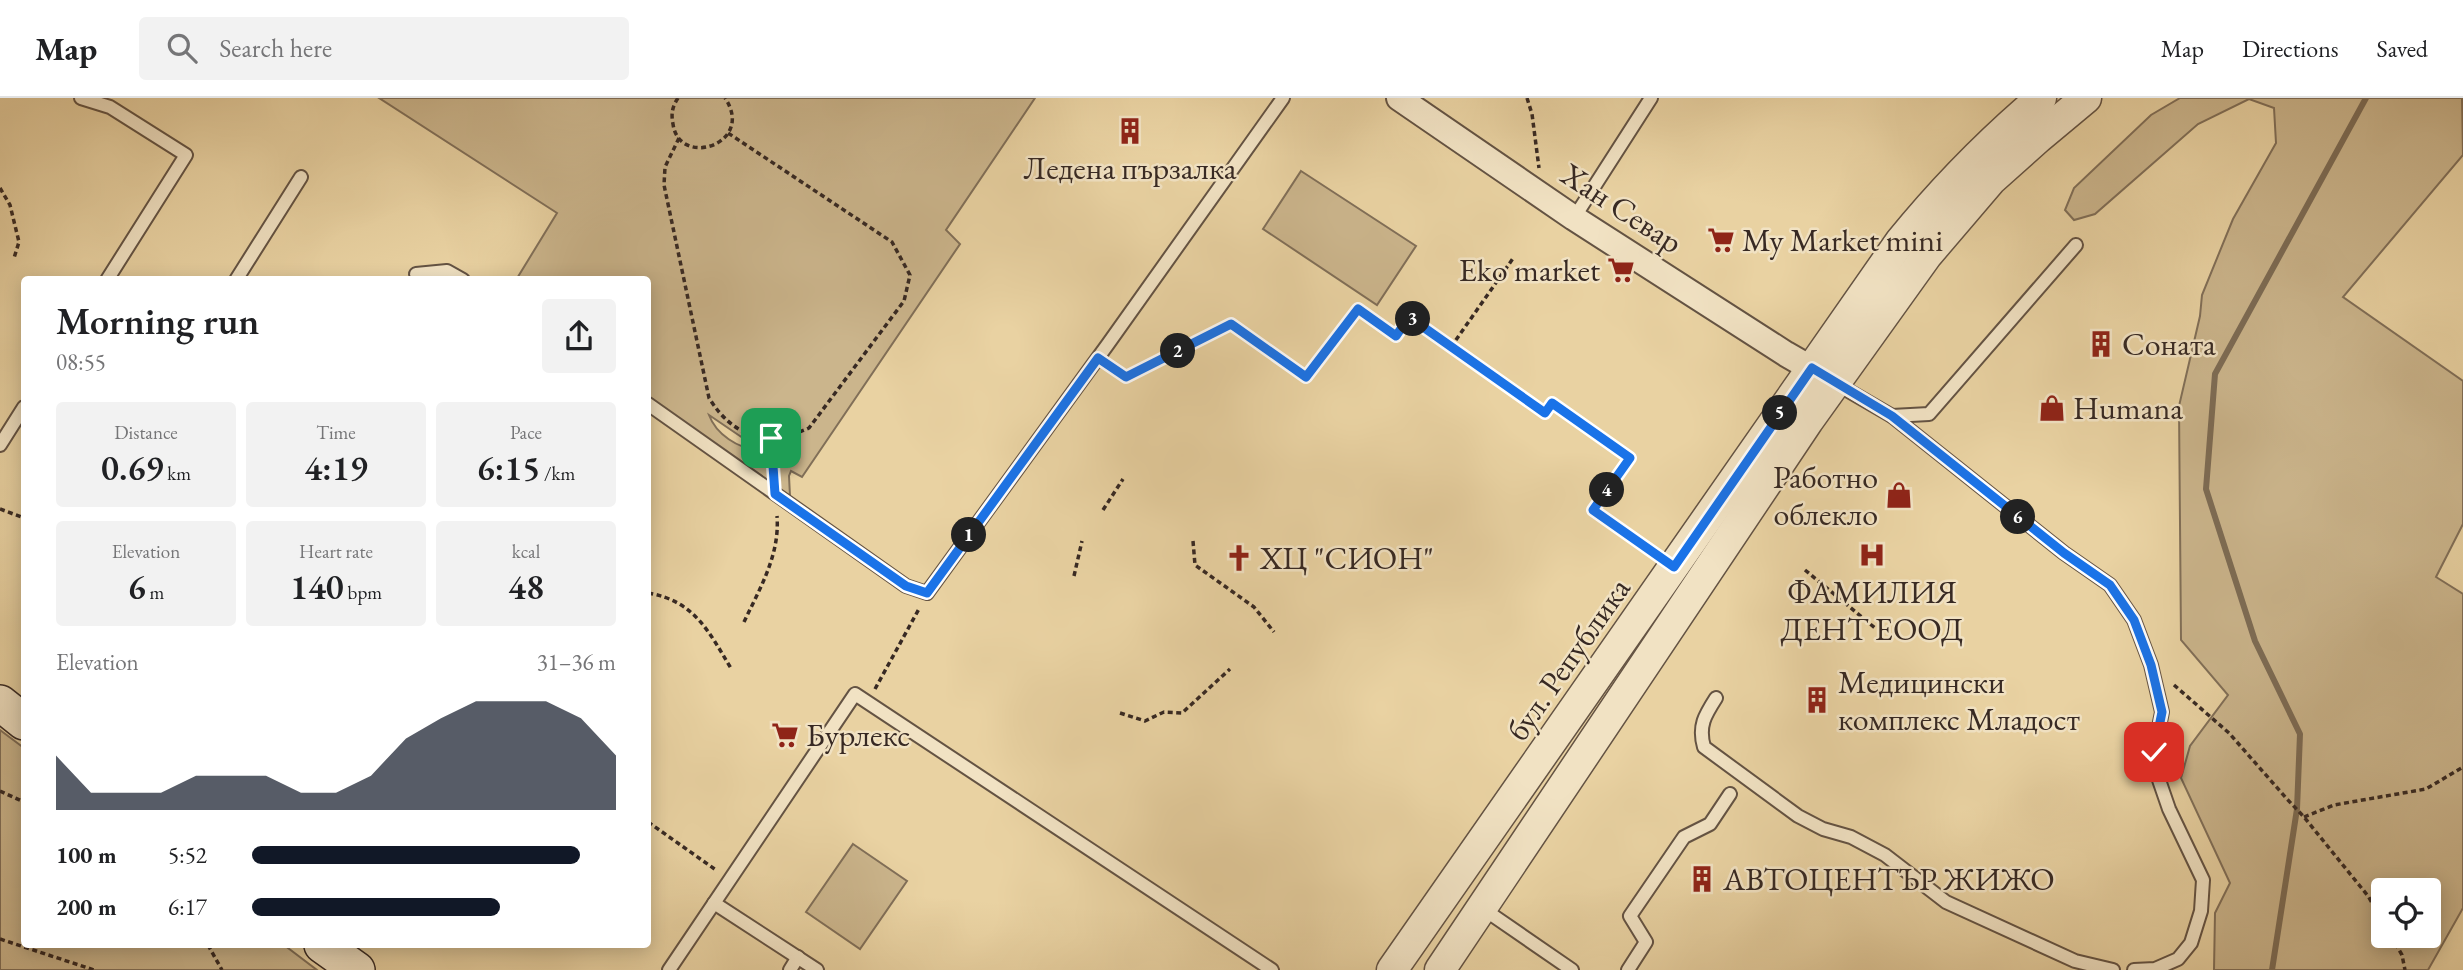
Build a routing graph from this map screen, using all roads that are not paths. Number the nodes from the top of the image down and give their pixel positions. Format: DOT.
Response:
graph roads {
  1 [pos="81,98"];
  2 [pos="1283,98"];
  3 [pos="1399,98"];
  4 [pos="1651,98"];
  5 [pos="2041,98"];
  6 [pos="2086,98"];
  7 [pos="301,177"];
  8 [pos="1574,218"];
  9 [pos="2076,245"];
  10 [pos="416,274"];
  11 [pos="110,276"];
  12 [pos="239,276"];
  13 [pos="456,276"];
  14 [pos="1823,375"];
  15 [pos="651,406"];
  16 [pos="21,412"];
  17 [pos="1892,416"];
  18 [pos="0,445"];
  19 [pos="1716,698"];
  20 [pos="0,704"];
  21 [pos="21,720"];
  22 [pos="1730,794"];
  23 [pos="714,903"];
  24 [pos="1482,908"];
  25 [pos="326,948"];
  26 [pos="798,957"];
  27 [pos="357,970"];
  28 [pos="669,970"];
  29 [pos="790,970"];
  30 [pos="817,970"];
  31 [pos="1272,970"];
  32 [pos="1392,970"];
  33 [pos="1440,970"];
  34 [pos="1572,970"];
  35 [pos="1628,970"];
  36 [pos="2113,970"];
  37 [pos="2134,970"];
  1 -- 11 [label="lane"];
  2 -- 15 [label="lane"];
  3 -- 8 [label="street, Хан Севар"];
  4 -- 8 [label="lane"];
  5 -- 14 [label="street, бул. Република"];
  6 -- 14 [label="street, бул. Република"];
  7 -- 12 [label="lane"];
  8 -- 14 [label="street, Хан Севар"];
  9 -- 17 [label="lane"];
  10 -- 13 [label="lane"];
  14 -- 17 [label="lane"];
  14 -- 24 [label="street, бул. Република"];
  14 -- 32 [label="street, бул. Република"];
  16 -- 18 [label="lane"];
  17 -- 37 [label="lane"];
  19 -- 36 [label="lane"];
  20 -- 21 [label="main road"];
  22 -- 35 [label="lane"];
  23 -- 26 [label="lane"];
  23 -- 28 [label="lane"];
  23 -- 31 [label="lane"];
  24 -- 33 [label="street, бул. Република"];
  24 -- 34 [label="lane"];
  25 -- 27 [label="main road"];
  26 -- 29 [label="lane"];
  26 -- 30 [label="lane"];
}
